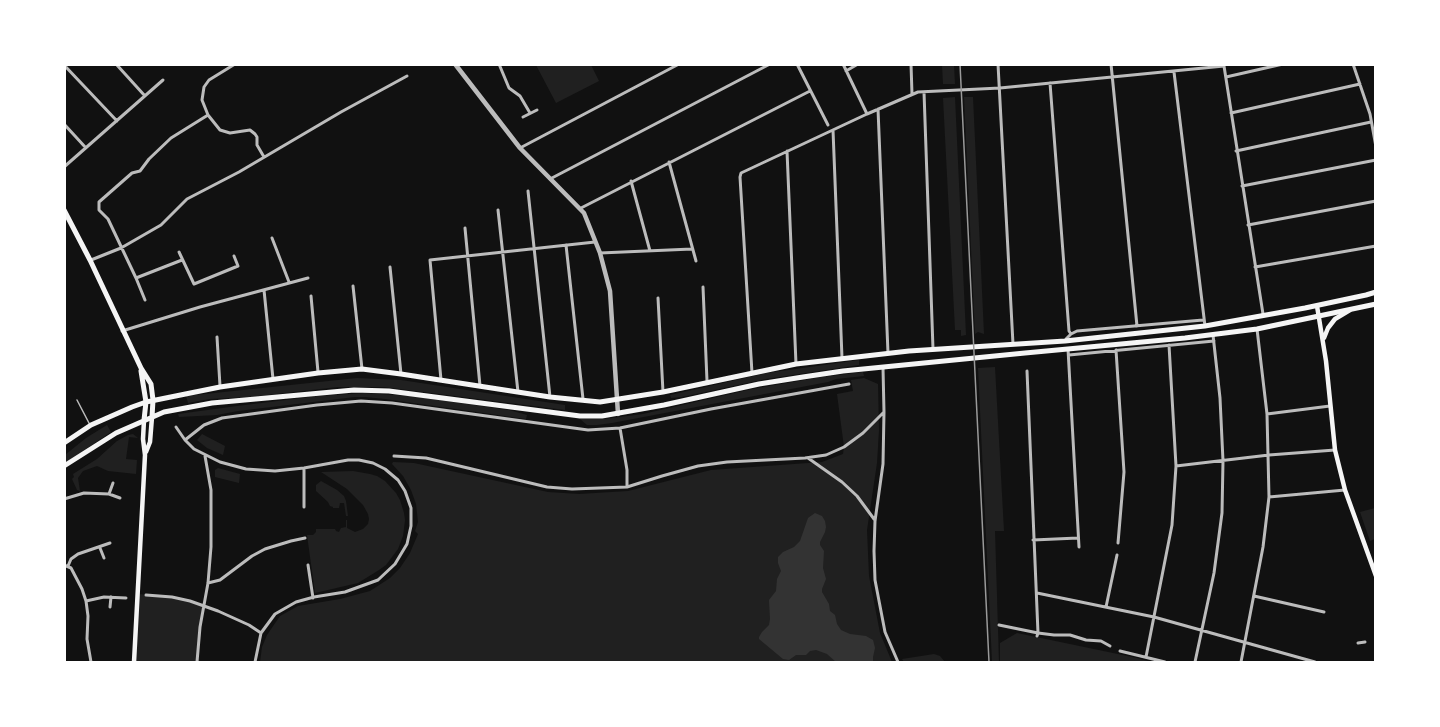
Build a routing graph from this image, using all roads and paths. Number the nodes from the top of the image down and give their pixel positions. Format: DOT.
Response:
graph roads {
  1 [pos="116,64"];
  2 [pos="235,64"];
  3 [pos="455,64"];
  4 [pos="499,64"];
  5 [pos="679,64"];
  6 [pos="770,64"];
  7 [pos="797,64"];
  8 [pos="843,64"];
  9 [pos="858,64"];
  10 [pos="911,64"];
  11 [pos="998,64"];
  12 [pos="1111,64"];
  13 [pos="1283,64"];
  14 [pos="1353,64"];
  15 [pos="64,65"];
  16 [pos="1223,65"];
  17 [pos="846,71"];
  18 [pos="1173,72"];
  19 [pos="407,76"];
  20 [pos="1112,77"];
  21 [pos="1226,77"];
  22 [pos="163,80"];
  23 [pos="1050,83"];
  24 [pos="1360,84"];
  25 [pos="1000,88"];
  26 [pos="810,91"];
  27 [pos="924,92"];
  28 [pos="912,94"];
  29 [pos="146,96"];
  30 [pos="878,109"];
  31 [pos="537,110"];
  32 [pos="530,113"];
  33 [pos="1231,113"];
  34 [pos="1376,113"];
  35 [pos="867,114"];
  36 [pos="1370,114"];
  37 [pos="208,116"];
  38 [pos="523,117"];
  39 [pos="117,121"];
  40 [pos="1371,122"];
  41 [pos="64,124"];
  42 [pos="828,125"];
  43 [pos="833,130"];
  44 [pos="1376,147"];
  45 [pos="86,148"];
  46 [pos="520,148"];
  47 [pos="787,151"];
  48 [pos="1236,151"];
  49 [pos="264,157"];
  50 [pos="1376,160"];
  51 [pos="669,162"];
  52 [pos="64,167"];
  53 [pos="550,179"];
  54 [pos="631,181"];
  55 [pos="1242,186"];
  56 [pos="528,192"];
  57 [pos="1376,201"];
  58 [pos="580,208"];
  59 [pos="64,210"];
  60 [pos="498,210"];
  61 [pos="67,220"];
  62 [pos="1248,225"];
  63 [pos="465,228"];
  64 [pos="272,238"];
  65 [pos="595,242"];
  66 [pos="566,245"];
  67 [pos="1376,246"];
  68 [pos="121,248"];
  69 [pos="534,248"];
  70 [pos="692,249"];
  71 [pos="650,251"];
  72 [pos="179,252"];
  73 [pos="503,252"];
  74 [pos="600,253"];
  75 [pos="468,255"];
  76 [pos="234,256"];
  77 [pos="90,260"];
  78 [pos="182,260"];
  79 [pos="696,261"];
  80 [pos="390,267"];
  81 [pos="1255,267"];
  82 [pos="136,278"];
  83 [pos="308,278"];
  84 [pos="289,282"];
  85 [pos="353,286"];
  86 [pos="703,287"];
  87 [pos="264,289"];
  88 [pos="1376,292"];
  89 [pos="311,296"];
  90 [pos="658,298"];
  91 [pos="145,300"];
  92 [pos="1376,304"];
  93 [pos="1317,306"];
  94 [pos="1352,309"];
  95 [pos="1263,316"];
  96 [pos="1320,317"];
  97 [pos="1204,323"];
  98 [pos="1137,326"];
  99 [pos="1257,329"];
  100 [pos="122,331"];
  101 [pos="1071,334"];
  102 [pos="217,337"];
  103 [pos="1214,338"];
  104 [pos="1065,340"];
  105 [pos="1323,340"];
  106 [pos="1013,344"];
  107 [pos="1169,345"];
  108 [pos="933,349"];
  109 [pos="1116,350"];
  110 [pos="1068,352"];
  111 [pos="888,353"];
  112 [pos="842,358"];
  113 [pos="796,364"];
  114 [pos="141,368"];
  115 [pos="883,368"];
  116 [pos="362,369"];
  117 [pos="1027,371"];
  118 [pos="318,373"];
  119 [pos="752,373"];
  120 [pos="401,374"];
  121 [pos="274,380"];
  122 [pos="441,380"];
  123 [pos="708,382"];
  124 [pos="849,384"];
  125 [pos="480,386"];
  126 [pos="220,387"];
  127 [pos="518,392"];
  128 [pos="663,392"];
  129 [pos="550,397"];
  130 [pos="617,399"];
  131 [pos="76,400"];
  132 [pos="153,400"];
  133 [pos="584,401"];
  134 [pos="146,402"];
  135 [pos="1330,406"];
  136 [pos="884,412"];
  137 [pos="618,414"];
  138 [pos="1267,414"];
  139 [pos="152,417"];
  140 [pos="144,420"];
  141 [pos="91,425"];
  142 [pos="176,427"];
  143 [pos="620,428"];
  144 [pos="185,440"];
  145 [pos="64,443"];
  146 [pos="1335,450"];
  147 [pos="145,455"];
  148 [pos="204,455"];
  149 [pos="1269,455"];
  150 [pos="394,456"];
  151 [pos="808,458"];
  152 [pos="1223,461"];
  153 [pos="64,466"];
  154 [pos="1176,466"];
  155 [pos="304,468"];
  156 [pos="113,483"];
  157 [pos="627,487"];
  158 [pos="1345,490"];
  159 [pos="109,494"];
  160 [pos="1269,497"];
  161 [pos="120,498"];
  162 [pos="64,499"];
  163 [pos="304,507"];
  164 [pos="875,521"];
  165 [pos="305,538"];
  166 [pos="1078,538"];
  167 [pos="1033,540"];
  168 [pos="110,543"];
  169 [pos="1118,543"];
  170 [pos="100,547"];
  171 [pos="1079,548"];
  172 [pos="1117,555"];
  173 [pos="104,558"];
  174 [pos="309,565"];
  175 [pos="66,566"];
  176 [pos="1376,576"];
  177 [pos="208,584"];
  178 [pos="1037,593"];
  179 [pos="146,595"];
  180 [pos="1254,596"];
  181 [pos="111,597"];
  182 [pos="126,598"];
  183 [pos="313,598"];
  184 [pos="86,601"];
  185 [pos="204,606"];
  186 [pos="110,607"];
  187 [pos="1106,607"];
  188 [pos="1324,612"];
  189 [pos="1154,617"];
  190 [pos="999,625"];
  191 [pos="1202,631"];
  192 [pos="261,633"];
  193 [pos="1037,634"];
  194 [pos="1358,642"];
  195 [pos="1365,642"];
  196 [pos="1245,643"];
  197 [pos="1110,646"];
  198 [pos="1120,651"];
  199 [pos="1146,657"];
  200 [pos="91,663"];
  201 [pos="134,663"];
  202 [pos="196,663"];
  203 [pos="255,663"];
  204 [pos="898,663"];
  205 [pos="1165,663"];
  206 [pos="1195,663"];
  207 [pos="1241,663"];
  208 [pos="1316,663"];
  1 -- 29 [label="street"];
  2 -- 37 [label="street"];
  3 -- 46 [label="street"];
  4 -- 32 [label="street"];
  5 -- 46 [label="street"];
  6 -- 53 [label="street"];
  7 -- 26 [label="street"];
  8 -- 17 [label="street"];
  9 -- 17 [label="street"];
  10 -- 28 [label="street"];
  11 -- 25 [label="street"];
  12 -- 20 [label="street"];
  13 -- 21 [label="street"];
  14 -- 24 [label="street"];
  15 -- 39 [label="street"];
  16 -- 18 [label="street"];
  16 -- 21 [label="street"];
  17 -- 35 [label="street"];
  18 -- 20 [label="street"];
  18 -- 97 [label="street"];
  19 -- 49 [label="street"];
  20 -- 23 [label="street"];
  20 -- 98 [label="street"];
  21 -- 33 [label="street"];
  22 -- 29 [label="street"];
  23 -- 25 [label="street"];
  23 -- 101 [label="street"];
  24 -- 33 [label="street"];
  24 -- 36 [label="street"];
  25 -- 27 [label="street"];
  25 -- 106 [label="street"];
  26 -- 42 [label="street"];
  26 -- 51 [label="street"];
  27 -- 28 [label="street"];
  27 -- 108 [label="street"];
  28 -- 30 [label="street"];
  29 -- 39 [label="street"];
  30 -- 35 [label="street"];
  30 -- 111 [label="street"];
  31 -- 32 [label="street"];
  32 -- 38 [label="street"];
  33 -- 48 [label="street"];
  34 -- 36 [label="street"];
  35 -- 43 [label="street"];
  36 -- 40 [label="street"];
  37 -- 49 [label="street"];
  37 -- 68 [label="street"];
  39 -- 45 [label="street"];
  40 -- 44 [label="street"];
  40 -- 48 [label="street"];
  41 -- 45 [label="street"];
  43 -- 47 [label="street"];
  43 -- 112 [label="street"];
  45 -- 52 [label="street"];
  46 -- 53 [label="street"];
  47 -- 113 [label="street"];
  47 -- 119 [label="street"];
  48 -- 55 [label="street"];
  49 -- 68 [label="street"];
  50 -- 55 [label="street"];
  51 -- 54 [label="street"];
  51 -- 70 [label="street"];
  53 -- 58 [label="street"];
  54 -- 58 [label="street"];
  54 -- 71 [label="street"];
  55 -- 62 [label="street"];
  56 -- 69 [label="street"];
  57 -- 62 [label="street"];
  58 -- 65 [label="street"];
  59 -- 61 [label="highway"];
  60 -- 73 [label="street"];
  61 -- 77 [label="highway"];
  62 -- 81 [label="street"];
  63 -- 75 [label="street"];
  64 -- 84 [label="street"];
  65 -- 66 [label="street"];
  65 -- 74 [label="street"];
  66 -- 69 [label="street"];
  66 -- 133 [label="street"];
  67 -- 81 [label="street"];
  68 -- 77 [label="street"];
  68 -- 82 [label="street"];
  69 -- 73 [label="street"];
  69 -- 129 [label="street"];
  70 -- 71 [label="street"];
  70 -- 79 [label="street"];
  71 -- 74 [label="street"];
  72 -- 78 [label="street"];
  73 -- 75 [label="street"];
  73 -- 127 [label="street"];
  74 -- 130 [label="street"];
  75 -- 122 [label="street"];
  75 -- 125 [label="street"];
  76 -- 78 [label="street"];
  77 -- 100 [label="highway"];
  78 -- 82 [label="street"];
  80 -- 120 [label="street"];
  81 -- 95 [label="street"];
  82 -- 91 [label="street"];
  83 -- 84 [label="street"];
  84 -- 87 [label="street"];
  85 -- 116 [label="street"];
  86 -- 123 [label="street"];
  87 -- 100 [label="street"];
  87 -- 121 [label="street"];
  88 -- 93 [label="highway"];
  89 -- 118 [label="street"];
  90 -- 128 [label="street"];
  92 -- 94 [label="highway"];
  93 -- 95 [label="highway"];
  93 -- 96 [label="main road"];
  94 -- 96 [label="highway"];
  94 -- 105 [label="main road"];
  95 -- 97 [label="highway"];
  96 -- 99 [label="highway"];
  96 -- 105 [label="main road"];
  97 -- 98 [label="street"];
  97 -- 104 [label="highway"];
  98 -- 101 [label="street"];
  99 -- 103 [label="highway"];
  99 -- 138 [label="street"];
  100 -- 114 [label="highway"];
  101 -- 104 [label="street"];
  102 -- 126 [label="street"];
  103 -- 107 [label="street"];
  103 -- 110 [label="highway"];
  103 -- 152 [label="street"];
  104 -- 106 [label="highway"];
  105 -- 135 [label="main road"];
  106 -- 108 [label="highway"];
  107 -- 109 [label="street"];
  107 -- 154 [label="street"];
  108 -- 111 [label="highway"];
  109 -- 110 [label="street"];
  109 -- 169 [label="street"];
  110 -- 115 [label="highway"];
  110 -- 166 [label="street"];
  111 -- 112 [label="highway"];
  111 -- 115 [label="highway"];
  112 -- 113 [label="highway"];
  113 -- 119 [label="highway"];
  114 -- 132 [label="highway"];
  114 -- 134 [label="highway"];
  115 -- 136 [label="street"];
  115 -- 137 [label="highway"];
  116 -- 118 [label="highway"];
  116 -- 120 [label="highway"];
  117 -- 167 [label="street"];
  118 -- 121 [label="highway"];
  119 -- 123 [label="highway"];
  120 -- 122 [label="highway"];
  121 -- 126 [label="highway"];
  122 -- 125 [label="highway"];
  123 -- 128 [label="highway"];
  124 -- 143 [label="street"];
  125 -- 127 [label="highway"];
  126 -- 132 [label="highway"];
  127 -- 129 [label="highway"];
  128 -- 130 [label="highway"];
  129 -- 133 [label="highway"];
  130 -- 133 [label="highway"];
  130 -- 137 [label="street"];
  131 -- 141 [label="lane"];
  132 -- 134 [label="highway"];
  132 -- 139 [label="highway"];
  134 -- 140 [label="highway"];
  134 -- 141 [label="highway"];
  135 -- 138 [label="street"];
  135 -- 146 [label="main road"];
  136 -- 151 [label="street"];
  136 -- 164 [label="street"];
  137 -- 139 [label="highway"];
  138 -- 149 [label="street"];
  139 -- 140 [label="highway"];
  139 -- 147 [label="main road"];
  140 -- 147 [label="main road"];
  140 -- 153 [label="highway"];
  141 -- 145 [label="highway"];
  142 -- 144 [label="street"];
  143 -- 144 [label="street"];
  143 -- 157 [label="street"];
  144 -- 148 [label="street"];
  146 -- 149 [label="street"];
  146 -- 158 [label="main road"];
  147 -- 201 [label="main road"];
  148 -- 155 [label="street"];
  148 -- 177 [label="street"];
  149 -- 152 [label="street"];
  149 -- 160 [label="street"];
  150 -- 157 [label="street"];
  151 -- 157 [label="street"];
  151 -- 164 [label="street"];
  152 -- 154 [label="street"];
  152 -- 191 [label="street"];
  154 -- 189 [label="street"];
  155 -- 163 [label="street"];
  155 -- 183 [label="street"];
  156 -- 159 [label="street"];
  158 -- 160 [label="street"];
  158 -- 176 [label="main road"];
  159 -- 161 [label="street"];
  159 -- 162 [label="street"];
  160 -- 180 [label="street"];
  164 -- 204 [label="street"];
  165 -- 177 [label="street"];
  166 -- 167 [label="street"];
  166 -- 171 [label="street"];
  167 -- 178 [label="street"];
  168 -- 170 [label="street"];
  170 -- 173 [label="street"];
  170 -- 175 [label="street"];
  172 -- 187 [label="street"];
  174 -- 183 [label="street"];
  175 -- 184 [label="street"];
  177 -- 185 [label="street"];
  178 -- 187 [label="street"];
  178 -- 193 [label="street"];
  179 -- 185 [label="street"];
  180 -- 188 [label="street"];
  180 -- 196 [label="street"];
  181 -- 182 [label="street"];
  181 -- 184 [label="street"];
  181 -- 186 [label="street"];
  183 -- 192 [label="street"];
  184 -- 200 [label="street"];
  185 -- 192 [label="street"];
  185 -- 202 [label="street"];
  187 -- 189 [label="street"];
  189 -- 191 [label="street"];
  189 -- 199 [label="street"];
  190 -- 193 [label="street"];
  191 -- 196 [label="street"];
  191 -- 206 [label="street"];
  192 -- 203 [label="street"];
  193 -- 197 [label="street"];
  194 -- 195 [label="street"];
  196 -- 207 [label="street"];
  196 -- 208 [label="street"];
  198 -- 199 [label="street"];
  199 -- 205 [label="street"];
}
